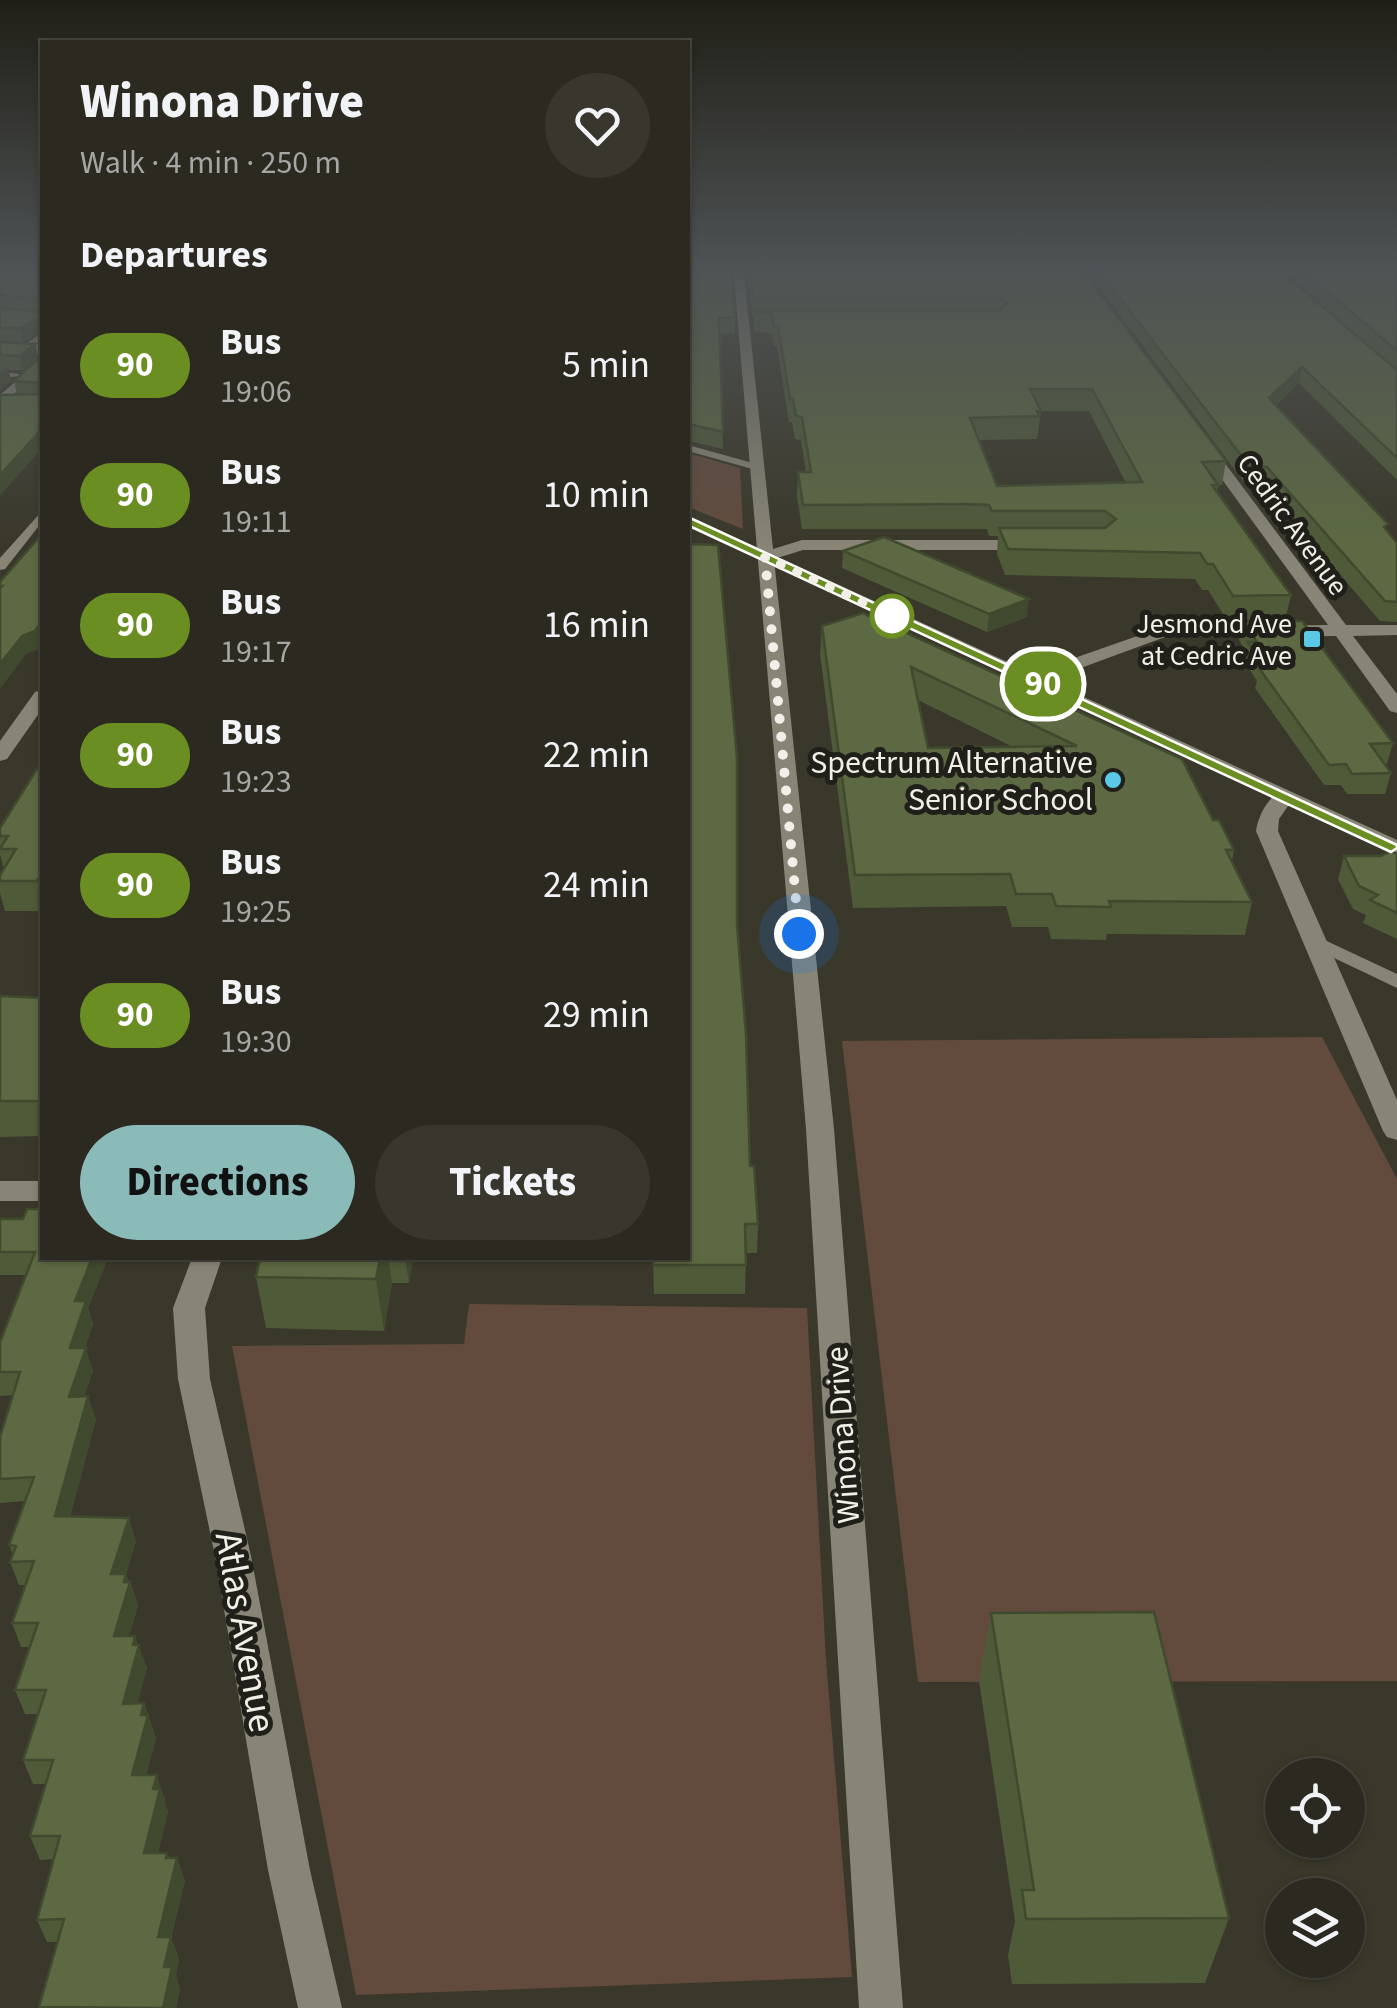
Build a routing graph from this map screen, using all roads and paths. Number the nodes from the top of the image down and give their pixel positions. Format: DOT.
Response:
graph roads {
  1 [pos="747,359"];
  2 [pos="40,364"];
  3 [pos="0,375"];
  4 [pos="26,375"];
  5 [pos="0,402"];
  6 [pos="25,402"];
  7 [pos="1196,434"];
  8 [pos="690,449"];
  9 [pos="756,466"];
  10 [pos="40,518"];
  11 [pos="690,521"];
  12 [pos="1041,545"];
  13 [pos="765,557"];
  14 [pos="0,566"];
  15 [pos="1340,630"];
  16 [pos="1397,630"];
  17 [pos="1033,679"];
  18 [pos="40,699"];
  19 [pos="1397,707"];
  20 [pos="0,755"];
  21 [pos="1285,796"];
  22 [pos="1397,848"];
  23 [pos="1316,942"];
  24 [pos="1397,982"];
  25 [pos="1397,1131"];
  26 [pos="40,1190"];
  27 [pos="0,1191"];
  28 [pos="206,1260"];
  29 [pos="320,2008"];
  30 [pos="881,2008"];
  1 -- 9 [label="street, Winona Drive"];
  2 -- 4 [label="street"];
  3 -- 4 [label="lane"];
  4 -- 5 [label="street"];
  5 -- 6 [label="lane"];
  7 -- 15 [label="street, Cedric Avenue"];
  8 -- 9 [label="lane"];
  9 -- 13 [label="street, Winona Drive"];
  10 -- 14 [label="lane"];
  11 -- 13 [label="street"];
  12 -- 13 [label="street"];
  13 -- 17 [label="street"];
  13 -- 30 [label="street, Winona Drive"];
  15 -- 16 [label="street"];
  15 -- 17 [label="street"];
  15 -- 19 [label="street, Cedric Avenue"];
  17 -- 21 [label="street"];
  18 -- 20 [label="street"];
  21 -- 22 [label="street"];
  21 -- 23 [label="street"];
  23 -- 24 [label="lane"];
  23 -- 25 [label="street"];
  26 -- 27 [label="street"];
  28 -- 29 [label="street, Atlas Avenue"];
}
